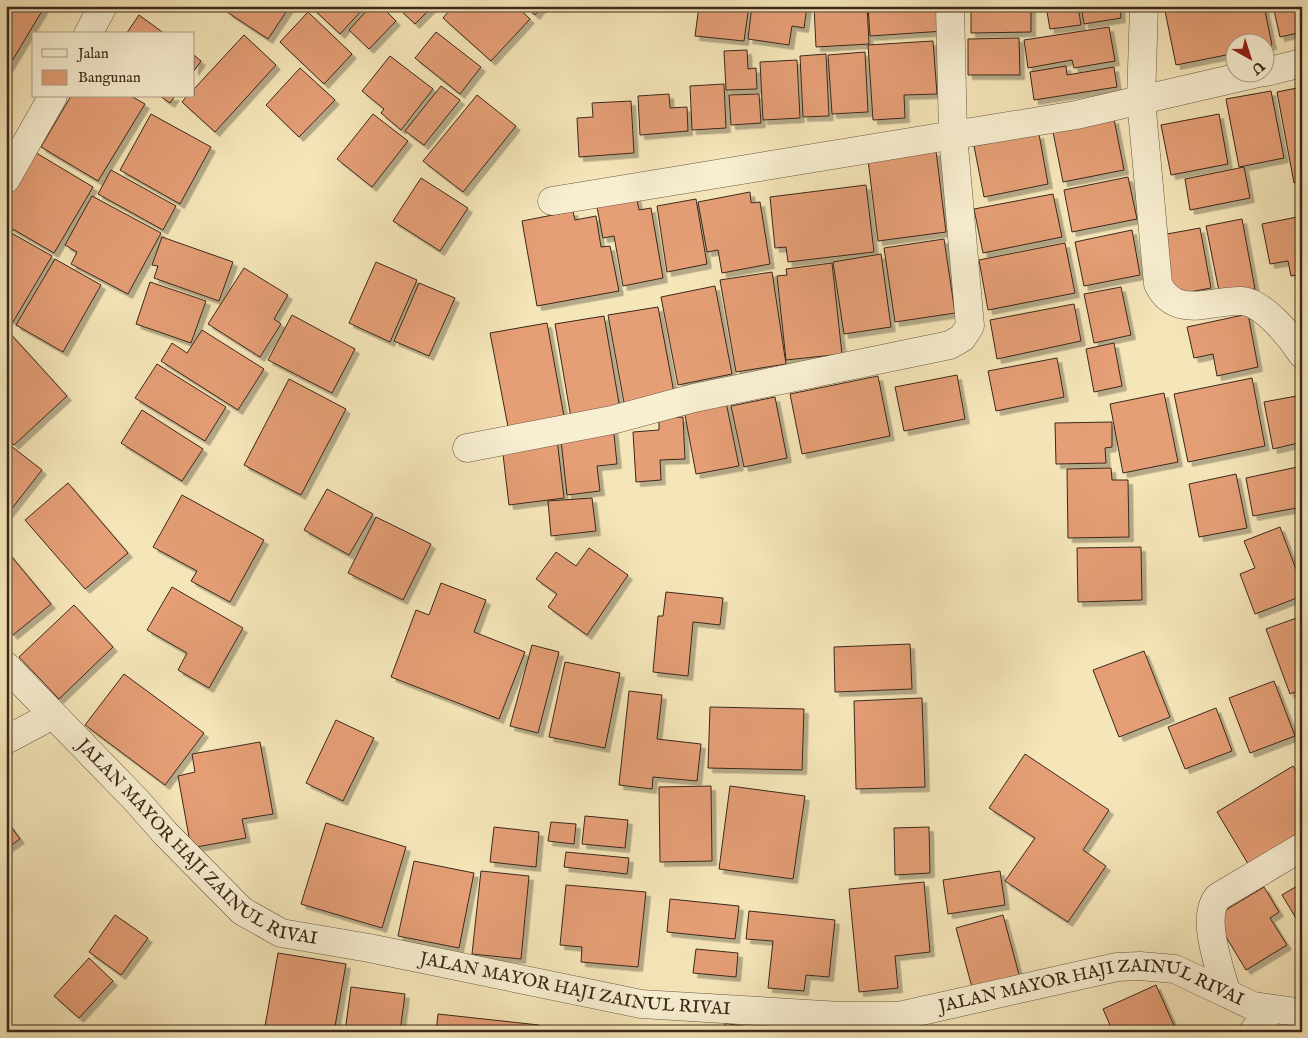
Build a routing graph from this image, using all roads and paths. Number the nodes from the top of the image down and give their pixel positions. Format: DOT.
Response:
graph roads {
  1 [pos="103,6"];
  2 [pos="950,6"];
  3 [pos="1144,6"];
  4 [pos="89,32"];
  5 [pos="1302,64"];
  6 [pos="1276,69"];
  7 [pos="1226,81"];
  8 [pos="52,98"];
  9 [pos="1141,100"];
  10 [pos="952,136"];
  11 [pos="6,179"];
  12 [pos="552,201"];
  13 [pos="1302,354"];
  14 [pos="466,448"];
  15 [pos="6,666"];
  16 [pos="53,715"];
  17 [pos="6,740"];
  18 [pos="1302,847"];
  19 [pos="1226,992"];
  20 [pos="1272,1009"];
  21 [pos="1302,1011"];
  22 [pos="856,1024"];
  23 [pos="1253,1032"];
  1 -- 4 [label="street"];
  2 -- 10 [label="street"];
  3 -- 9 [label="street"];
  5 -- 6 [label="street"];
  7 -- 9 [label="street"];
  8 -- 11 [label="street"];
  9 -- 10 [label="street"];
  9 -- 13 [label="street"];
  10 -- 12 [label="street"];
  10 -- 14 [label="street"];
  15 -- 16 [label="street, JALAN MAYOR HAJI ZAINUL RIVAI"];
  16 -- 17 [label="street"];
  16 -- 22 [label="street, JALAN MAYOR HAJI ZAINUL RIVAI"];
  18 -- 19 [label="street"];
  19 -- 20 [label="street, JALAN MAYOR HAJI ZAINUL RIVAI"];
  19 -- 22 [label="street, JALAN MAYOR HAJI ZAINUL RIVAI"];
  20 -- 21 [label="street, JALAN MAYOR HAJI ZAINUL RIVAI"];
  20 -- 23 [label="street"];
}
